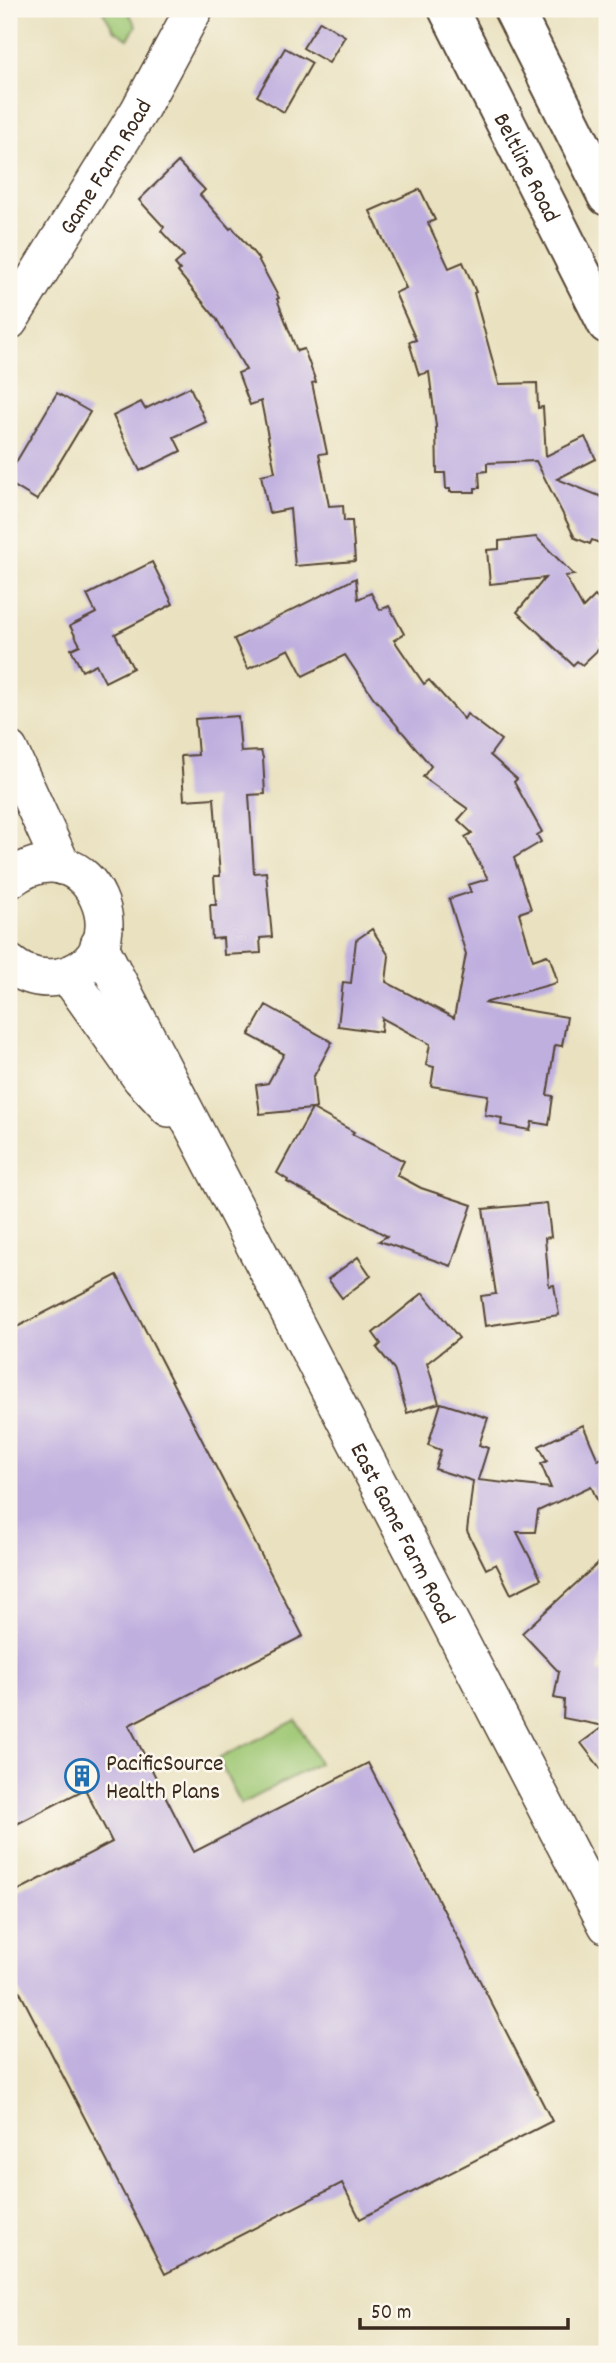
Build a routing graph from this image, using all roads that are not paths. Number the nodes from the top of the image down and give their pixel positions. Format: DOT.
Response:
graph roads {
  1 [pos="194,9"];
  2 [pos="448,9"];
  3 [pos="513,9"];
  4 [pos="607,196"];
  5 [pos="9,321"];
  6 [pos="607,324"];
  7 [pos="9,750"];
  8 [pos="62,866"];
  9 [pos="9,880"];
  10 [pos="99,945"];
  11 [pos="9,962"];
  12 [pos="68,975"];
  13 [pos="199,1139"];
  14 [pos="607,1926"];
  1 -- 5 [label="street, Game Farm Road"];
  2 -- 6 [label="main road, Beltline Road"];
  3 -- 4 [label="main road"];
  7 -- 8 [label="street"];
  8 -- 9 [label="street"];
  8 -- 10 [label="street"];
  10 -- 12 [label="street"];
  10 -- 13 [label="street, East Game Farm Road"];
  11 -- 12 [label="street"];
  12 -- 13 [label="street, East Game Farm Road"];
  13 -- 14 [label="street, East Game Farm Road"];
}
